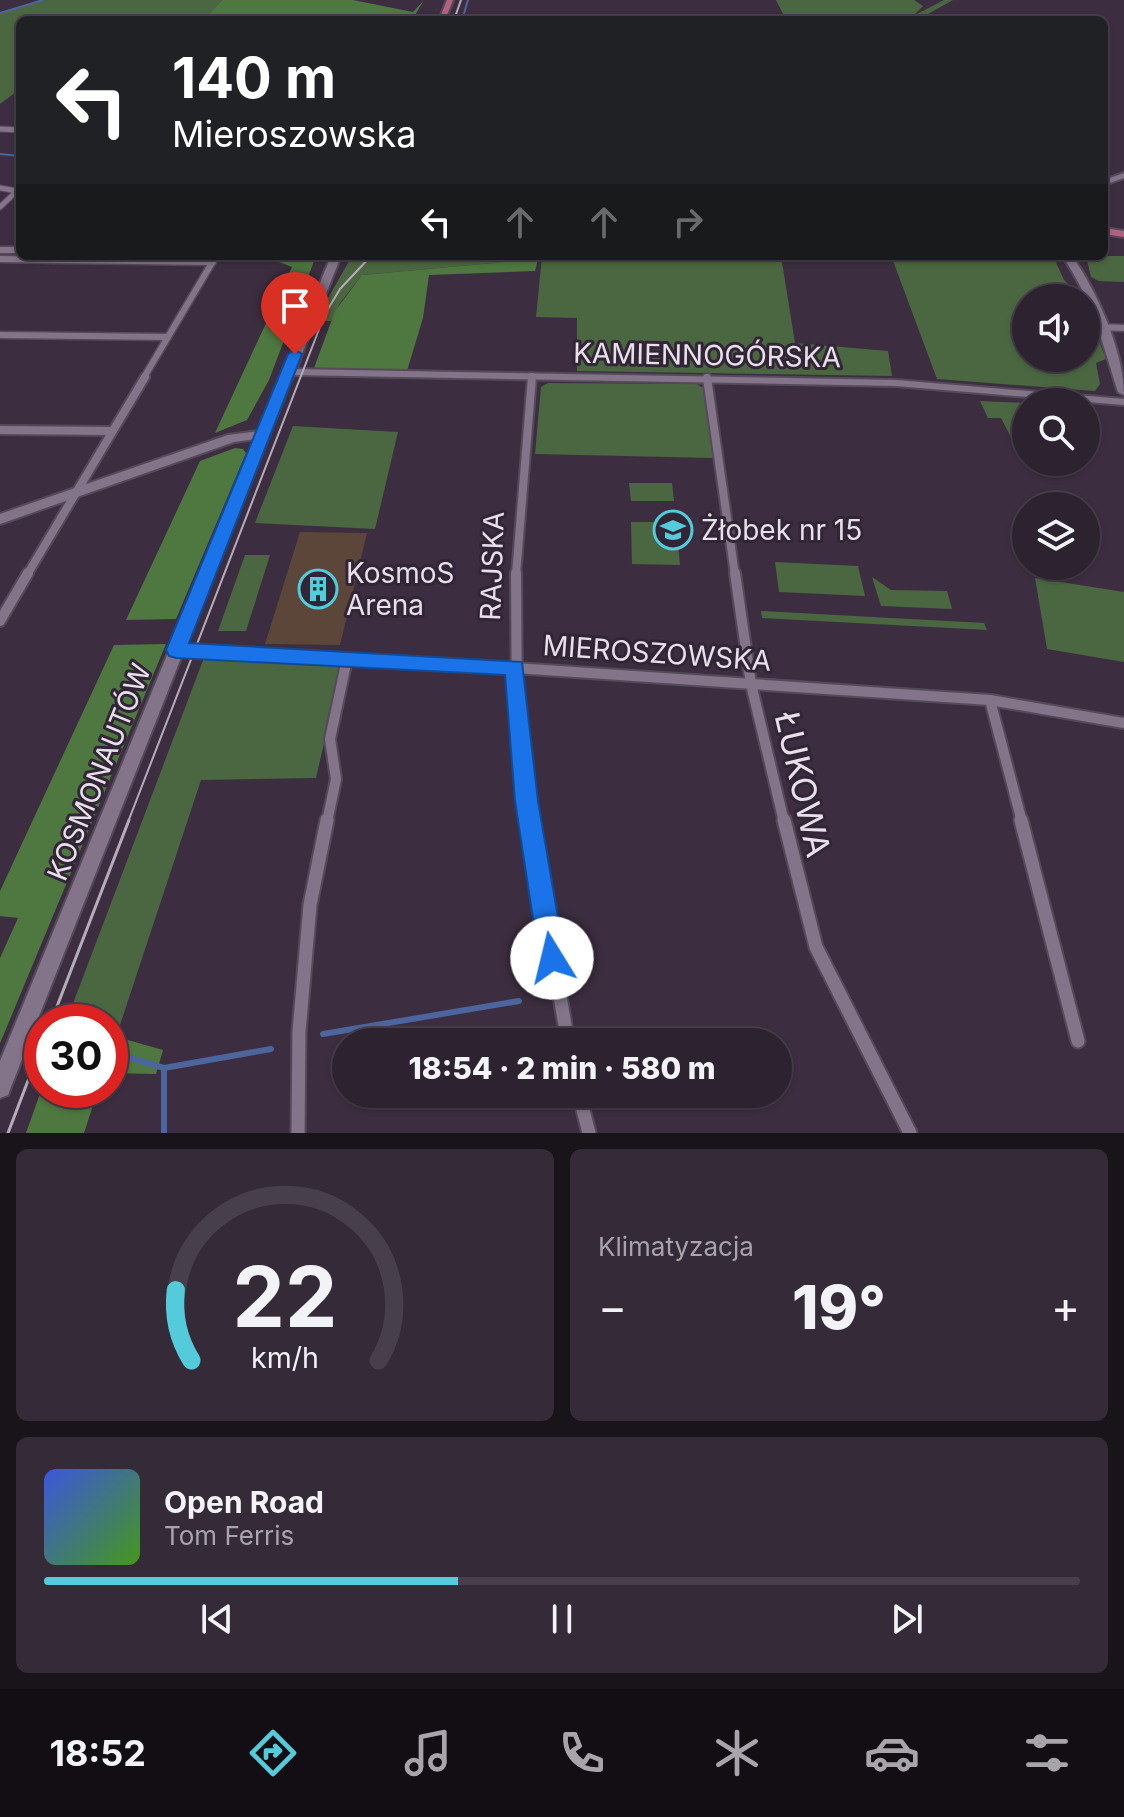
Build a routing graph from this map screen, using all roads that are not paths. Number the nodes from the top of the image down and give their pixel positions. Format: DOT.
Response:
graph roads {
  1 [pos="16,193"];
  2 [pos="0,207"];
  3 [pos="213,260"];
  4 [pos="334,260"];
  5 [pos="345,260"];
  6 [pos="1075,260"];
  7 [pos="1084,284"];
  8 [pos="319,299"];
  9 [pos="1100,327"];
  10 [pos="1124,328"];
  11 [pos="0,335"];
  12 [pos="168,337"];
  13 [pos="288,372"];
  14 [pos="532,376"];
  15 [pos="707,378"];
  16 [pos="1124,392"];
  17 [pos="1124,402"];
  18 [pos="0,430"];
  19 [pos="112,431"];
  20 [pos="263,434"];
  21 [pos="75,493"];
  22 [pos="0,519"];
  23 [pos="0,621"];
  24 [pos="176,650"];
  25 [pos="347,659"];
  26 [pos="515,668"];
  27 [pos="751,684"];
  28 [pos="990,700"];
  29 [pos="1124,723"];
  30 [pos="566,1028"];
  31 [pos="1078,1041"];
  32 [pos="0,1087"];
  33 [pos="583,1108"];
  34 [pos="298,1133"];
  35 [pos="589,1133"];
  36 [pos="910,1133"];
  1 -- 2 [label="street"];
  3 -- 12 [label="street"];
  4 -- 8 [label="street, KOSMONAUTÓW"];
  5 -- 8 [label="street, KOSMONAUTÓW"];
  6 -- 7 [label="street"];
  8 -- 13 [label="street, KOSMONAUTÓW"];
  9 -- 10 [label="street"];
  9 -- 16 [label="street"];
  11 -- 12 [label="street"];
  12 -- 19 [label="street"];
  13 -- 14 [label="street, KAMIENNOGÓRSKA"];
  13 -- 20 [label="street, KOSMONAUTÓW"];
  14 -- 15 [label="street, KAMIENNOGÓRSKA"];
  14 -- 26 [label="street, RAJSKA"];
  15 -- 17 [label="street, KAMIENNOGÓRSKA"];
  15 -- 27 [label="street, ŁUKOWA"];
  18 -- 19 [label="street"];
  19 -- 21 [label="street"];
  20 -- 21 [label="street"];
  20 -- 24 [label="street, KOSMONAUTÓW"];
  21 -- 22 [label="street"];
  21 -- 23 [label="street"];
  24 -- 25 [label="street, MIEROSZOWSKA"];
  24 -- 32 [label="street, KOSMONAUTÓW"];
  25 -- 26 [label="street, MIEROSZOWSKA"];
  25 -- 34 [label="street"];
  26 -- 27 [label="street, MIEROSZOWSKA"];
  26 -- 30 [label="street, RAJSKA"];
  27 -- 28 [label="street, MIEROSZOWSKA"];
  27 -- 36 [label="street, ŁUKOWA"];
  28 -- 29 [label="street, MIEROSZOWSKA"];
  28 -- 31 [label="street"];
  33 -- 35 [label="street"];
}
